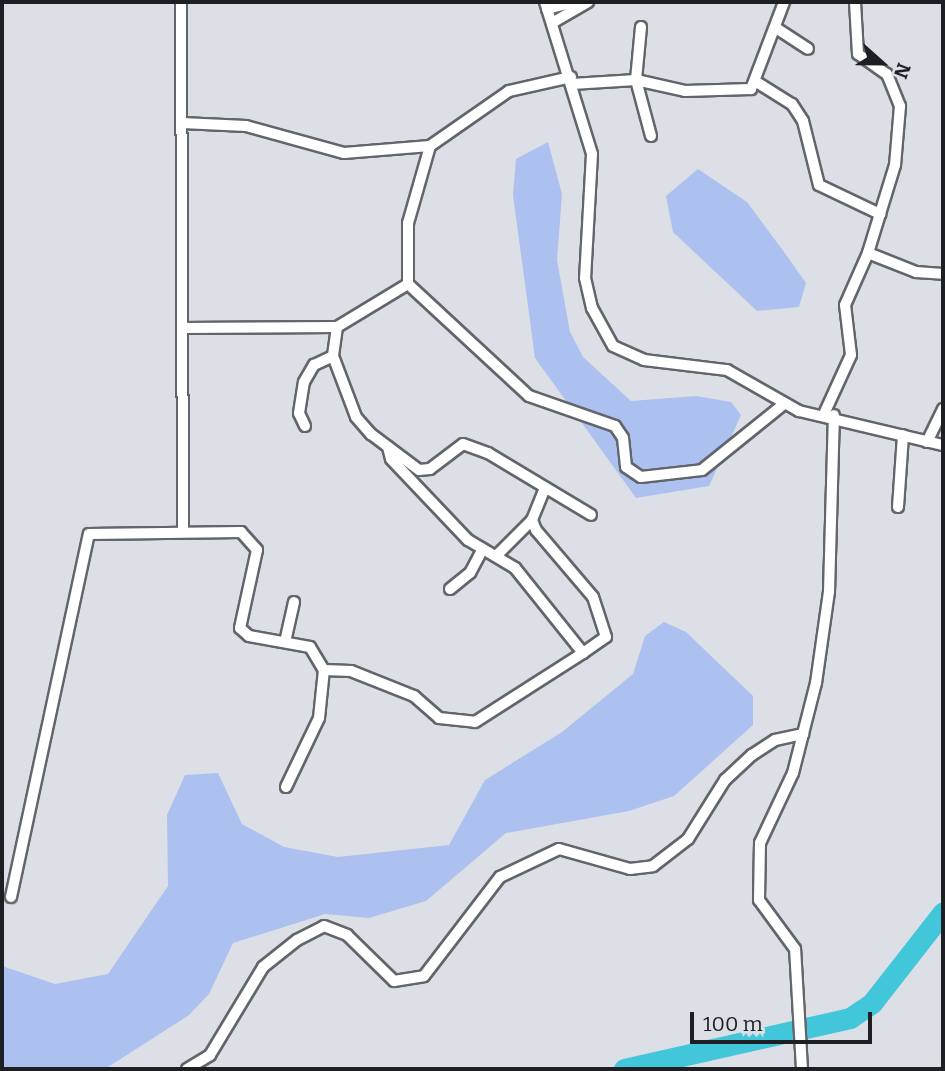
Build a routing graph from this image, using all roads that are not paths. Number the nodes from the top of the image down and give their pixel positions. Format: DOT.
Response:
graph roads {
  1 [pos="181,2"];
  2 [pos="575,2"];
  3 [pos="588,2"];
  4 [pos="785,2"];
  5 [pos="855,2"];
  6 [pos="546,6"];
  7 [pos="552,23"];
  8 [pos="641,27"];
  9 [pos="776,28"];
  10 [pos="808,49"];
  11 [pos="636,80"];
  12 [pos="571,81"];
  13 [pos="758,83"];
  14 [pos="182,123"];
  15 [pos="651,136"];
  16 [pos="430,146"];
  17 [pos="880,214"];
  18 [pos="868,253"];
  19 [pos="943,274"];
  20 [pos="408,284"];
  21 [pos="337,327"];
  22 [pos="182,328"];
  23 [pos="333,356"];
  24 [pos="784,404"];
  25 [pos="943,409"];
  26 [pos="829,414"];
  27 [pos="305,426"];
  28 [pos="903,435"];
  29 [pos="927,442"];
  30 [pos="943,445"];
  31 [pos="388,447"];
  32 [pos="545,488"];
  33 [pos="898,507"];
  34 [pos="591,516"];
  35 [pos="532,520"];
  36 [pos="183,532"];
  37 [pos="483,549"];
  38 [pos="496,556"];
  39 [pos="450,589"];
  40 [pos="294,602"];
  41 [pos="285,642"];
  42 [pos="583,653"];
  43 [pos="324,670"];
  44 [pos="803,734"];
  45 [pos="286,787"];
  46 [pos="11,897"];
  47 [pos="187,1069"];
  48 [pos="802,1069"];
  1 -- 14 [label="street"];
  2 -- 6 [label="street"];
  3 -- 7 [label="street"];
  4 -- 9 [label="street"];
  5 -- 17 [label="street"];
  6 -- 7 [label="street"];
  7 -- 12 [label="street"];
  8 -- 11 [label="street"];
  9 -- 10 [label="street"];
  9 -- 13 [label="street"];
  11 -- 12 [label="street"];
  11 -- 13 [label="street"];
  11 -- 15 [label="street"];
  12 -- 16 [label="street"];
  12 -- 24 [label="street"];
  13 -- 17 [label="street"];
  14 -- 16 [label="street"];
  14 -- 22 [label="street"];
  16 -- 20 [label="street"];
  17 -- 18 [label="street"];
  18 -- 19 [label="street"];
  18 -- 26 [label="street"];
  20 -- 21 [label="street"];
  20 -- 24 [label="street"];
  21 -- 22 [label="street"];
  21 -- 23 [label="street"];
  22 -- 36 [label="street"];
  23 -- 27 [label="street"];
  23 -- 31 [label="street"];
  24 -- 26 [label="street"];
  25 -- 29 [label="street"];
  26 -- 28 [label="street"];
  26 -- 44 [label="street"];
  28 -- 29 [label="street"];
  28 -- 33 [label="street"];
  29 -- 30 [label="street"];
  31 -- 32 [label="street"];
  31 -- 37 [label="street"];
  32 -- 34 [label="street"];
  32 -- 35 [label="street"];
  35 -- 38 [label="street"];
  35 -- 42 [label="street"];
  36 -- 41 [label="street"];
  36 -- 46 [label="street"];
  37 -- 38 [label="street"];
  37 -- 39 [label="street"];
  38 -- 42 [label="street"];
  40 -- 41 [label="street"];
  41 -- 43 [label="street"];
  42 -- 43 [label="street"];
  43 -- 45 [label="street"];
  44 -- 47 [label="street"];
  44 -- 48 [label="street"];
}
